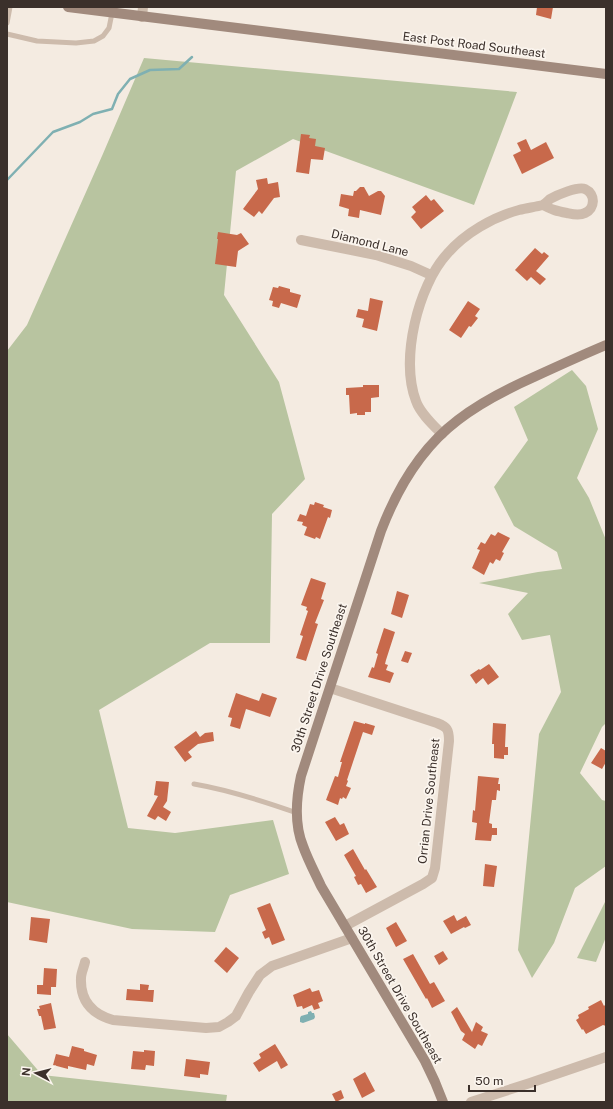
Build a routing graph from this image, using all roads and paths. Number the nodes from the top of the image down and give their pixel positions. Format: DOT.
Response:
graph roads {
  1 [pos="10,7"];
  2 [pos="68,7"];
  3 [pos="142,12"];
  4 [pos="112,13"];
  5 [pos="7,23"];
  6 [pos="7,34"];
  7 [pos="606,74"];
  8 [pos="543,205"];
  9 [pos="301,240"];
  10 [pos="431,275"];
  11 [pos="606,345"];
  12 [pos="442,434"];
  13 [pos="330,688"];
  14 [pos="194,784"];
  15 [pos="297,813"];
  16 [pos="345,926"];
  17 [pos="352,938"];
  18 [pos="85,962"];
  19 [pos="606,1057"];
  20 [pos="443,1102"];
  21 [pos="471,1102"];
  1 -- 5 [label="lane"];
  2 -- 4 [label="main road, East Post Road Southeast"];
  3 -- 4 [label="main road, East Post Road Southeast"];
  3 -- 7 [label="main road, East Post Road Southeast"];
  4 -- 6 [label="lane"];
  8 -- 10 [label="street"];
  9 -- 10 [label="street, Diamond Lane"];
  10 -- 12 [label="street"];
  11 -- 12 [label="main road, 30th Street Drive Southeast"];
  12 -- 13 [label="main road, 30th Street Drive Southeast"];
  13 -- 15 [label="main road, 30th Street Drive Southeast"];
  13 -- 16 [label="street, Orrian Drive Southeast"];
  14 -- 15 [label="lane"];
  15 -- 16 [label="main road, 30th Street Drive Southeast"];
  16 -- 17 [label="main road, 30th Street Drive Southeast"];
  17 -- 18 [label="street"];
  17 -- 20 [label="main road, 30th Street Drive Southeast"];
  19 -- 21 [label="street"];
}
